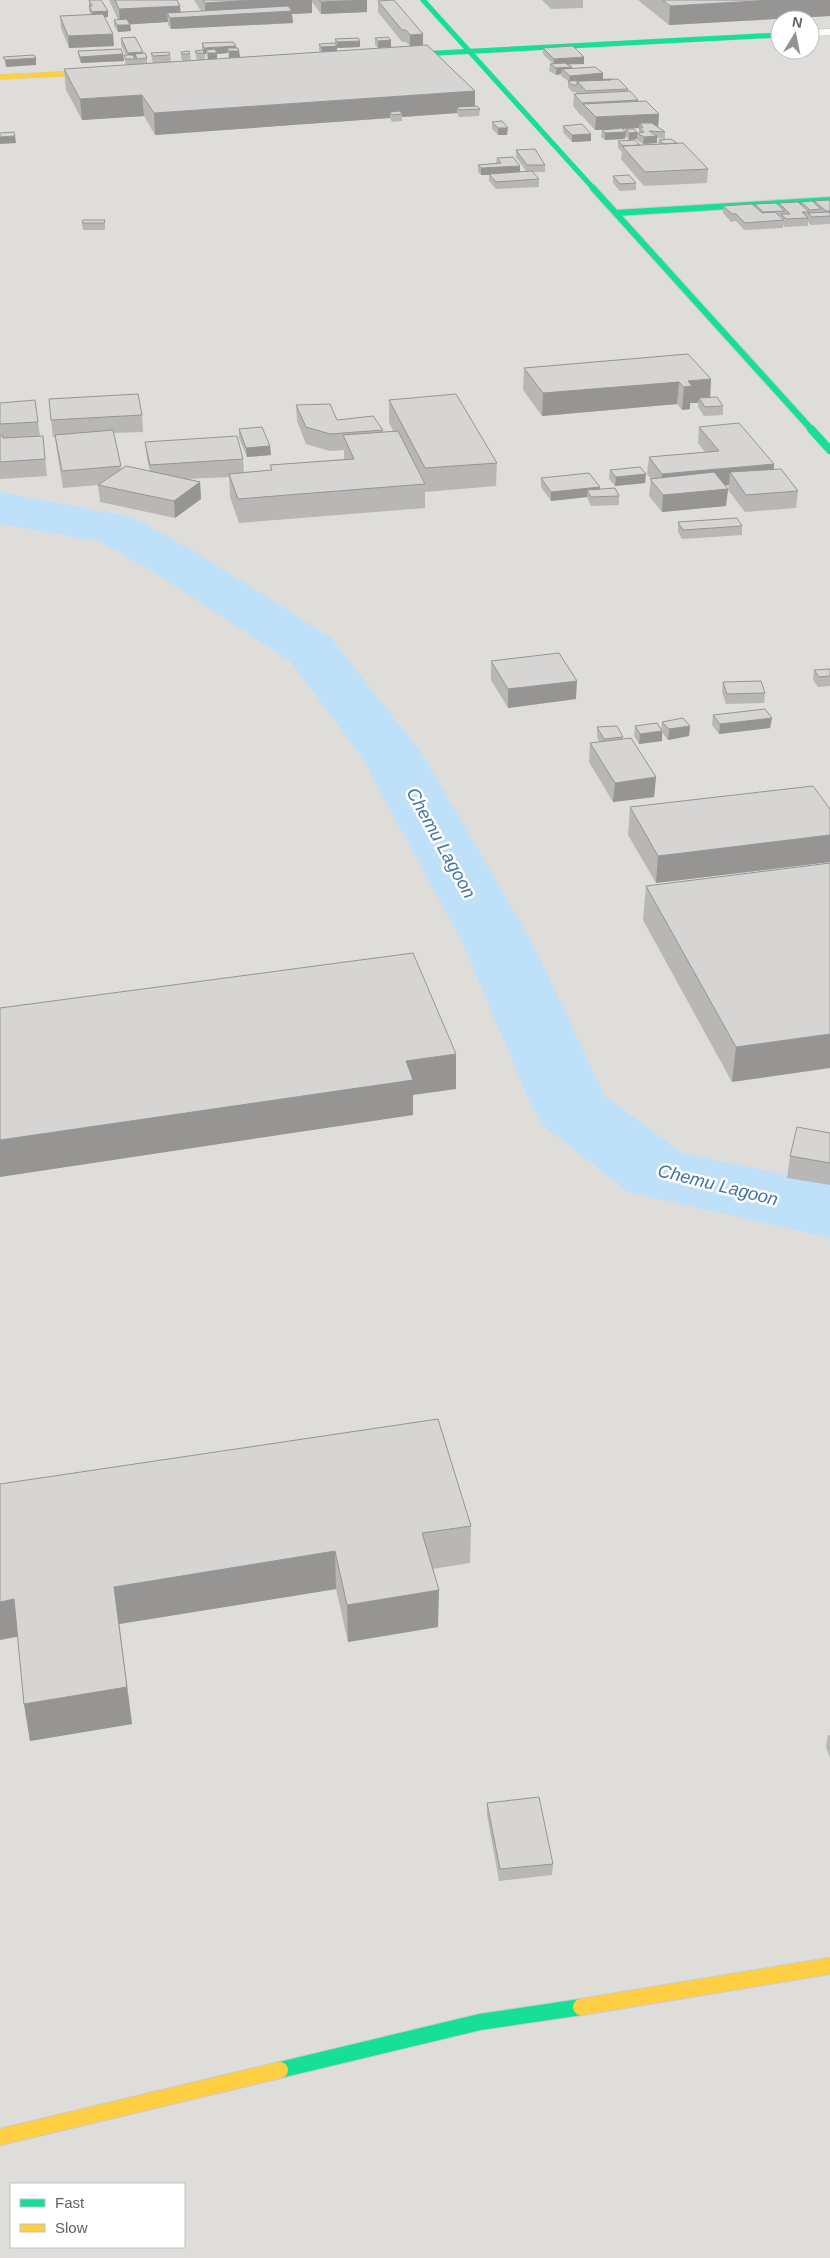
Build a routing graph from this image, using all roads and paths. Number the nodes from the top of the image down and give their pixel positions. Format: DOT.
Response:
graph roads {
  1 [pos="423,0"];
  2 [pos="770,35"];
  3 [pos="467,52"];
  4 [pos="388,56"];
  5 [pos="111,71"];
  6 [pos="0,77"];
  7 [pos="830,200"];
  8 [pos="616,214"];
  9 [pos="830,450"];
  10 [pos="830,1966"];
  11 [pos="0,2137"];
  1 -- 3 [label="street"];
  2 -- 3 [label="street"];
  3 -- 4 [label="street"];
  3 -- 8 [label="street"];
  5 -- 6 [label="street"];
  7 -- 8 [label="street"];
  8 -- 9 [label="street"];
  10 -- 11 [label="street"];
}
